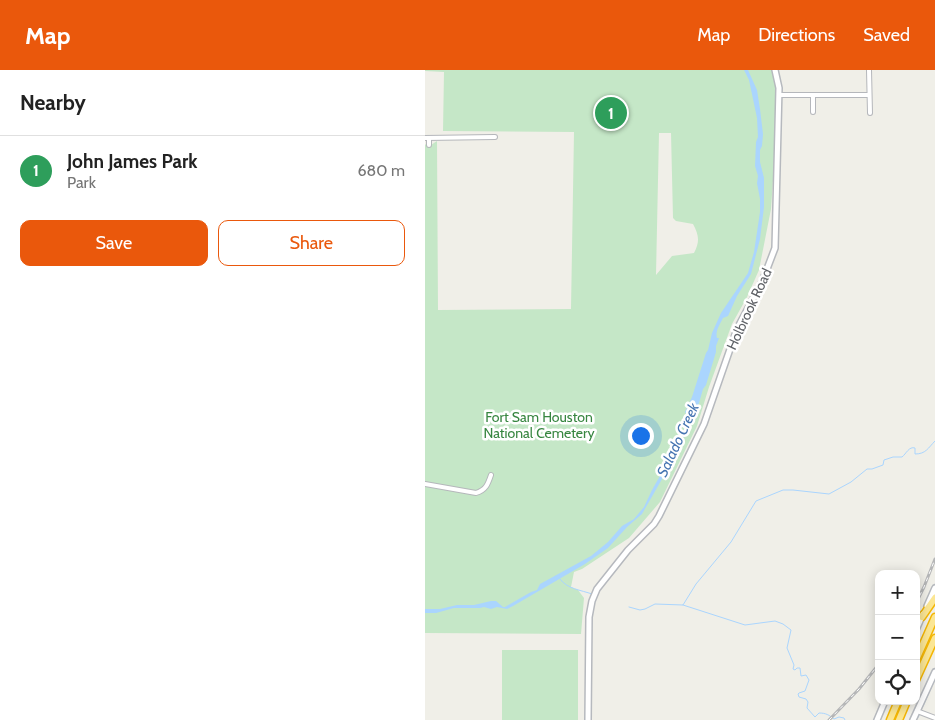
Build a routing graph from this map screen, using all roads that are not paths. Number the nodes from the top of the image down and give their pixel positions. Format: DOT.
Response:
graph roads {
  1 [pos="775,70"];
  2 [pos="869,70"];
  3 [pos="779,95"];
  4 [pos="813,95"];
  5 [pos="869,95"];
  6 [pos="813,112"];
  7 [pos="870,112"];
  8 [pos="495,137"];
  9 [pos="427,138"];
  10 [pos="429,145"];
  11 [pos="491,475"];
  12 [pos="425,484"];
  13 [pos="935,588"];
  14 [pos="935,598"];
  15 [pos="922,617"];
  16 [pos="935,618"];
  17 [pos="920,621"];
  18 [pos="935,638"];
  19 [pos="920,651"];
  20 [pos="920,671"];
  21 [pos="935,672"];
  22 [pos="883,705"];
  23 [pos="896,705"];
  24 [pos="905,705"];
  25 [pos="917,711"];
  26 [pos="935,718"];
  27 [pos="588,720"];
  28 [pos="877,720"];
  29 [pos="890,720"];
  30 [pos="899,720"];
  31 [pos="913,720"];
  1 -- 3 [label="street, Holbrook Road"];
  2 -- 5 [label="street"];
  3 -- 4 [label="street"];
  3 -- 27 [label="street, Holbrook Road"];
  4 -- 5 [label="street"];
  4 -- 6 [label="street"];
  5 -- 7 [label="street"];
  8 -- 9 [label="street"];
  9 -- 10 [label="street"];
  11 -- 12 [label="street"];
  13 -- 15 [label="street"];
  14 -- 15 [label="highway"];
  15 -- 17 [label="street"];
  16 -- 19 [label="highway"];
  18 -- 20 [label="highway"];
  21 -- 25 [label="street"];
  22 -- 28 [label="street"];
  23 -- 29 [label="highway"];
  24 -- 30 [label="highway"];
  25 -- 26 [label="street"];
  25 -- 31 [label="street"];
}
